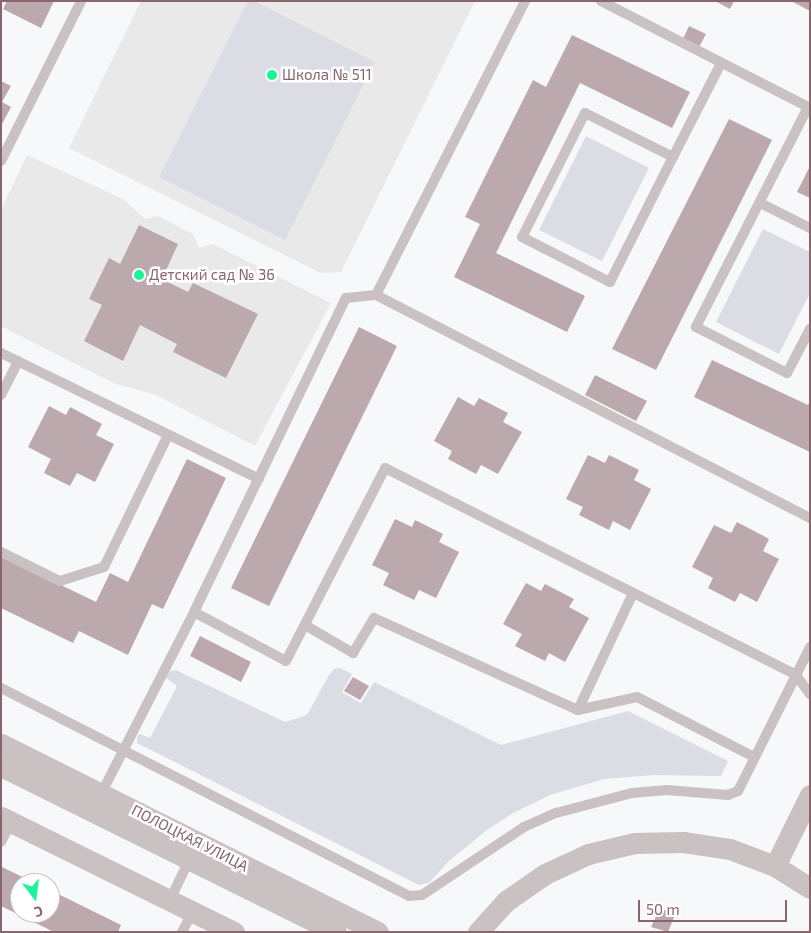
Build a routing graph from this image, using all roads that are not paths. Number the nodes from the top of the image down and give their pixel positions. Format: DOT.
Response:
graph roads {
  1 [pos="81,1"];
  2 [pos="525,1"];
  3 [pos="601,1"];
  4 [pos="721,63"];
  5 [pos="809,108"];
  6 [pos="673,157"];
  7 [pos="1,162"];
  8 [pos="760,203"];
  9 [pos="810,228"];
  10 [pos="376,294"];
  11 [pos="810,329"];
  12 [pos="1,352"];
  13 [pos="18,361"];
  14 [pos="1,395"];
  15 [pos="168,435"];
  16 [pos="259,479"];
  17 [pos="810,518"];
  18 [pos="1,552"];
  19 [pos="633,593"];
  20 [pos="194,612"];
  21 [pos="304,625"];
  22 [pos="810,647"];
  23 [pos="796,674"];
  24 [pos="1,688"];
  25 [pos="810,694"];
  26 [pos="578,710"];
  27 [pos="1,744"];
  28 [pos="123,750"];
  29 [pos="754,757"];
  30 [pos="1,766"];
  31 [pos="810,795"];
  32 [pos="97,802"];
  33 [pos="6,820"];
  34 [pos="1,842"];
  35 [pos="194,851"];
  36 [pos="775,866"];
  37 [pos="810,888"];
  38 [pos="170,900"];
  39 [pos="193,911"];
  40 [pos="182,932"];
  41 [pos="234,932"];
  42 [pos="336,932"];
  43 [pos="378,932"];
  44 [pos="478,932"];
  1 -- 7 [label="lane"];
  2 -- 10 [label="lane"];
  3 -- 4 [label="lane"];
  4 -- 5 [label="lane"];
  4 -- 6 [label="lane"];
  5 -- 8 [label="lane"];
  6 -- 6 [label="lane"];
  8 -- 9 [label="lane"];
  8 -- 11 [label="lane"];
  10 -- 16 [label="lane"];
  10 -- 17 [label="lane"];
  12 -- 13 [label="lane"];
  13 -- 14 [label="lane"];
  13 -- 15 [label="lane"];
  15 -- 16 [label="lane"];
  15 -- 18 [label="lane"];
  16 -- 20 [label="lane"];
  19 -- 21 [label="lane"];
  19 -- 23 [label="lane"];
  19 -- 26 [label="lane"];
  20 -- 21 [label="lane"];
  20 -- 28 [label="lane"];
  21 -- 26 [label="lane"];
  22 -- 23 [label="lane"];
  23 -- 25 [label="lane"];
  23 -- 29 [label="lane"];
  24 -- 28 [label="lane"];
  26 -- 29 [label="lane"];
  27 -- 32 [label="street, ПОЛОЦКАЯ УЛИЦА"];
  28 -- 29 [label="lane"];
  28 -- 32 [label="lane"];
  30 -- 32 [label="street, ПОЛОЦКАЯ УЛИЦА"];
  31 -- 36 [label="street"];
  32 -- 35 [label="street, ПОЛОЦКАЯ УЛИЦА"];
  33 -- 34 [label="lane"];
  33 -- 38 [label="street"];
  35 -- 38 [label="lane"];
  35 -- 42 [label="street, ПОЛОЦКАЯ УЛИЦА"];
  35 -- 43 [label="street, ПОЛОЦКАЯ УЛИЦА"];
  36 -- 37 [label="street"];
  36 -- 44 [label="street"];
  38 -- 39 [label="street"];
  39 -- 40 [label="lane"];
  39 -- 41 [label="street"];
}
